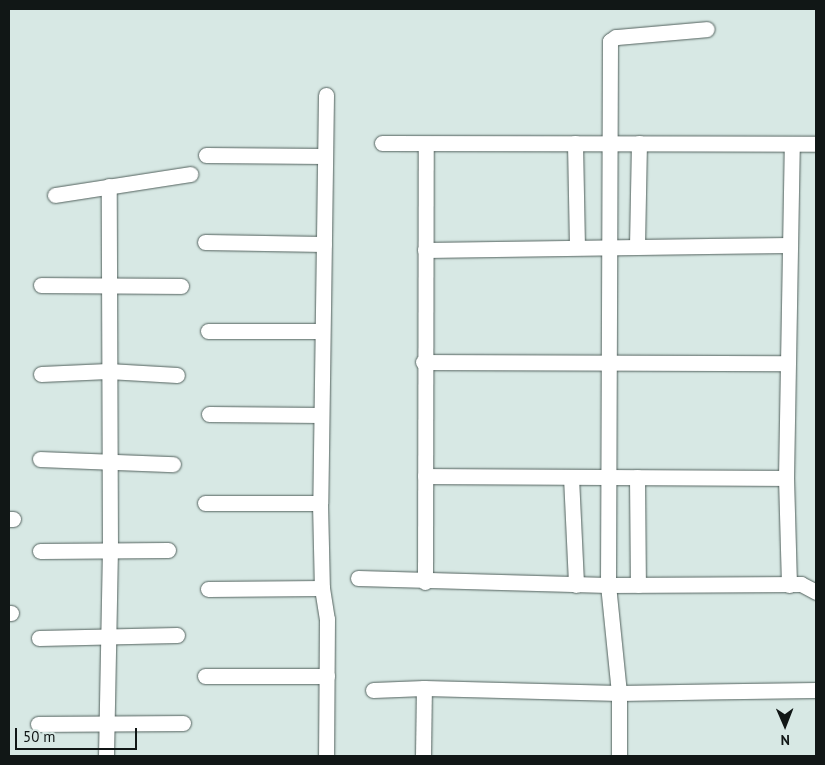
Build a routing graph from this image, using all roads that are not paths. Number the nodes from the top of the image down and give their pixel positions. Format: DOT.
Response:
graph roads {
  1 [pos="707,29"];
  2 [pos="326,95"];
  3 [pos="382,143"];
  4 [pos="575,143"];
  5 [pos="610,143"];
  6 [pos="639,143"];
  7 [pos="426,144"];
  8 [pos="792,144"];
  9 [pos="816,144"];
  10 [pos="206,155"];
  11 [pos="325,156"];
  12 [pos="190,174"];
  13 [pos="109,186"];
  14 [pos="55,195"];
  15 [pos="205,242"];
  16 [pos="324,244"];
  17 [pos="789,245"];
  18 [pos="609,246"];
  19 [pos="637,246"];
  20 [pos="577,247"];
  21 [pos="425,250"];
  22 [pos="108,284"];
  23 [pos="41,285"];
  24 [pos="181,286"];
  25 [pos="208,331"];
  26 [pos="322,332"];
  27 [pos="423,362"];
  28 [pos="787,363"];
  29 [pos="609,364"];
  30 [pos="108,371"];
  31 [pos="42,374"];
  32 [pos="177,375"];
  33 [pos="209,414"];
  34 [pos="321,415"];
  35 [pos="40,459"];
  36 [pos="108,461"];
  37 [pos="173,464"];
  38 [pos="425,476"];
  39 [pos="570,477"];
  40 [pos="610,477"];
  41 [pos="637,477"];
  42 [pos="786,478"];
  43 [pos="205,503"];
  44 [pos="320,503"];
  45 [pos="168,550"];
  46 [pos="40,551"];
  47 [pos="110,551"];
  48 [pos="358,578"];
  49 [pos="425,582"];
  50 [pos="576,585"];
  51 [pos="608,585"];
  52 [pos="638,585"];
  53 [pos="788,585"];
  54 [pos="322,588"];
  55 [pos="208,589"];
  56 [pos="816,592"];
  57 [pos="108,635"];
  58 [pos="177,635"];
  59 [pos="39,638"];
  60 [pos="205,676"];
  61 [pos="326,676"];
  62 [pos="424,688"];
  63 [pos="373,690"];
  64 [pos="816,690"];
  65 [pos="619,693"];
  66 [pos="183,723"];
  67 [pos="38,724"];
  68 [pos="107,724"];
  69 [pos="106,756"];
  70 [pos="326,756"];
  71 [pos="423,756"];
  72 [pos="619,756"];
  1 -- 5 [label="street"];
  2 -- 11 [label="street"];
  3 -- 7 [label="street"];
  4 -- 5 [label="street"];
  4 -- 7 [label="street"];
  4 -- 20 [label="street"];
  5 -- 6 [label="street"];
  5 -- 18 [label="street"];
  6 -- 8 [label="street"];
  6 -- 19 [label="street"];
  7 -- 21 [label="street"];
  8 -- 9 [label="street"];
  8 -- 17 [label="street"];
  10 -- 11 [label="street"];
  11 -- 16 [label="street"];
  12 -- 13 [label="street"];
  13 -- 14 [label="street"];
  13 -- 22 [label="street"];
  15 -- 16 [label="street"];
  16 -- 26 [label="street"];
  17 -- 19 [label="street"];
  17 -- 28 [label="street"];
  18 -- 19 [label="street"];
  18 -- 20 [label="street"];
  18 -- 29 [label="street"];
  20 -- 21 [label="street"];
  21 -- 27 [label="street"];
  22 -- 23 [label="street"];
  22 -- 24 [label="street"];
  22 -- 30 [label="street"];
  25 -- 26 [label="street"];
  26 -- 34 [label="street"];
  27 -- 29 [label="street"];
  27 -- 38 [label="street"];
  28 -- 29 [label="street"];
  28 -- 42 [label="street"];
  29 -- 40 [label="street"];
  30 -- 31 [label="street"];
  30 -- 32 [label="street"];
  30 -- 36 [label="street"];
  33 -- 34 [label="street"];
  34 -- 44 [label="street"];
  35 -- 36 [label="street"];
  36 -- 37 [label="street"];
  36 -- 47 [label="street"];
  38 -- 39 [label="street"];
  38 -- 49 [label="street"];
  39 -- 40 [label="street"];
  39 -- 50 [label="street"];
  40 -- 41 [label="street"];
  40 -- 51 [label="street"];
  41 -- 42 [label="street"];
  41 -- 52 [label="street"];
  42 -- 53 [label="street"];
  43 -- 44 [label="street"];
  44 -- 54 [label="street"];
  45 -- 47 [label="street"];
  46 -- 47 [label="street"];
  47 -- 57 [label="street"];
  48 -- 49 [label="street"];
  49 -- 50 [label="street"];
  50 -- 51 [label="street"];
  51 -- 52 [label="street"];
  51 -- 65 [label="street"];
  52 -- 53 [label="street"];
  53 -- 56 [label="street"];
  54 -- 55 [label="street"];
  54 -- 61 [label="street"];
  57 -- 58 [label="street"];
  57 -- 59 [label="street"];
  57 -- 68 [label="street"];
  60 -- 61 [label="street"];
  61 -- 70 [label="street"];
  62 -- 63 [label="street"];
  62 -- 65 [label="street"];
  62 -- 71 [label="street"];
  64 -- 65 [label="street"];
  65 -- 72 [label="street"];
  66 -- 68 [label="street"];
  67 -- 68 [label="street"];
  68 -- 69 [label="street"];
}
